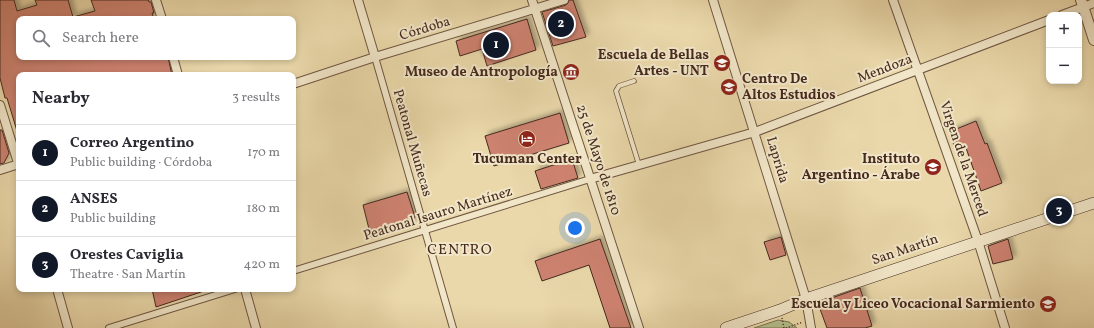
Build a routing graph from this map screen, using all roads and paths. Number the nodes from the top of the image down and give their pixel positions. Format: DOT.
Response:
graph roads {
  1 [pos="156,0"];
  2 [pos="358,0"];
  3 [pos="532,0"];
  4 [pos="564,0"];
  5 [pos="713,0"];
  6 [pos="892,0"];
  7 [pos="1094,3"];
  8 [pos="1082,4"];
  9 [pos="535,10"];
  10 [pos="1067,12"];
  11 [pos="161,16"];
  12 [pos="1046,21"];
  13 [pos="1094,40"];
  14 [pos="375,57"];
  15 [pos="174,60"];
  16 [pos="918,70"];
  17 [pos="177,72"];
  18 [pos="634,81"];
  19 [pos="296,83"];
  20 [pos="0,105"];
  21 [pos="755,132"];
  22 [pos="16,156"];
  23 [pos="639,165"];
  24 [pos="16,166"];
  25 [pos="0,170"];
  26 [pos="590,180"];
  27 [pos="1094,203"];
  28 [pos="425,230"];
  29 [pos="978,241"];
  30 [pos="296,270"];
  31 [pos="58,292"];
  32 [pos="225,292"];
  33 [pos="245,292"];
  34 [pos="806,299"];
  35 [pos="809,319"];
  36 [pos="68,328"];
  37 [pos="109,328"];
  38 [pos="256,328"];
  39 [pos="453,328"];
  40 [pos="639,328"];
  41 [pos="726,328"];
  42 [pos="786,328"];
  43 [pos="811,328"];
  44 [pos="1005,328"];
  1 -- 11 [label="street"];
  2 -- 14 [label="street"];
  3 -- 9 [label="street, 25 de Mayo de 1810"];
  4 -- 9 [label="street, Córdoba"];
  5 -- 21 [label="street, Laprida"];
  6 -- 16 [label="street, Virgen de la Merced"];
  7 -- 8 [label="street"];
  8 -- 10 [label="street"];
  8 -- 13 [label="street"];
  9 -- 14 [label="street, Córdoba"];
  9 -- 26 [label="street, 25 de Mayo de 1810"];
  12 -- 16 [label="street, Mendoza"];
  14 -- 19 [label="street, Córdoba"];
  14 -- 28 [label="street, Peatonal Muñecas"];
  15 -- 17 [label="street"];
  16 -- 21 [label="street, Mendoza"];
  16 -- 29 [label="street, Virgen de la Merced"];
  18 -- 23 [label="lane"];
  20 -- 22 [label="street"];
  21 -- 23 [label="street, Mendoza"];
  21 -- 34 [label="street, Laprida"];
  23 -- 26 [label="street, Mendoza"];
  24 -- 25 [label="street"];
  26 -- 28 [label="street, Peatonal Isauro Martínez"];
  26 -- 40 [label="street, 25 de Mayo de 1810"];
  27 -- 29 [label="main road, San Martín"];
  28 -- 30 [label="street, Peatonal Isauro Martínez"];
  28 -- 39 [label="street, Peatonal Muñecas"];
  29 -- 34 [label="main road, San Martín"];
  29 -- 44 [label="street, Virgen de la Merced"];
  31 -- 36 [label="street"];
  32 -- 37 [label="street"];
  33 -- 38 [label="street"];
  34 -- 35 [label="street, Laprida"];
  34 -- 41 [label="main road, San Martín"];
  35 -- 42 [label="path"];
  35 -- 43 [label="street, Laprida"];
}
